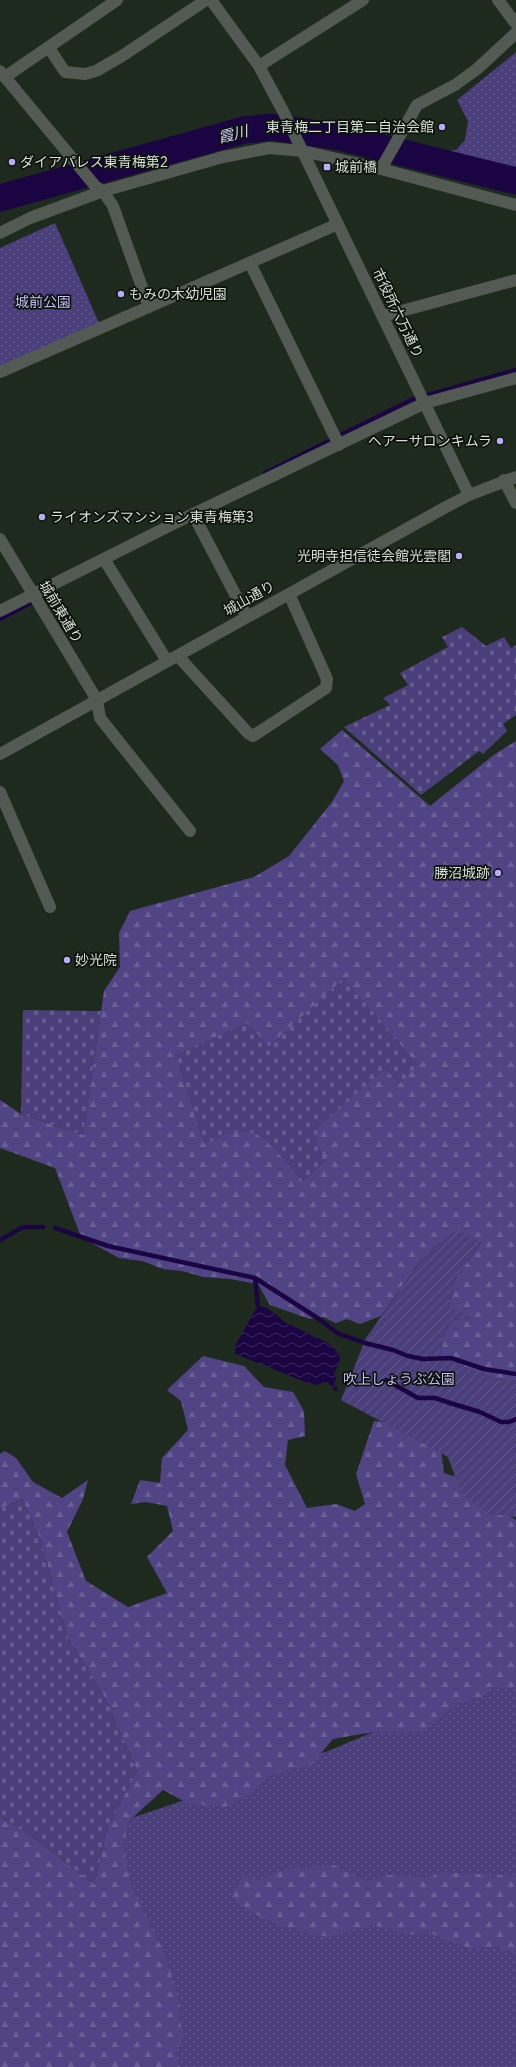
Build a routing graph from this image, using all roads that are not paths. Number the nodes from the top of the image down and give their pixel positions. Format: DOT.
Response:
graph roads {
  1 [pos="117,0"];
  2 [pos="206,0"];
  3 [pos="212,0"];
  4 [pos="363,0"];
  5 [pos="498,0"];
  6 [pos="516,24"];
  7 [pos="516,32"];
  8 [pos="49,48"];
  9 [pos="259,66"];
  10 [pos="2,74"];
  11 [pos="301,147"];
  12 [pos="382,166"];
  13 [pos="100,189"];
  14 [pos="516,205"];
  15 [pos="338,224"];
  16 [pos="0,234"];
  17 [pos="250,263"];
  18 [pos="516,280"];
  19 [pos="149,307"];
  20 [pos="384,316"];
  21 [pos="0,372"];
  22 [pos="516,378"];
  23 [pos="425,402"];
  24 [pos="338,444"];
  25 [pos="516,477"];
  26 [pos="504,480"];
  27 [pos="469,495"];
  28 [pos="516,503"];
  29 [pos="193,514"];
  30 [pos="0,539"];
  31 [pos="104,559"];
  32 [pos="33,594"];
  33 [pos="289,594"];
  34 [pos="0,611"];
  35 [pos="246,617"];
  36 [pos="178,656"];
  37 [pos="167,661"];
  38 [pos="98,700"];
  39 [pos="0,754"];
  40 [pos="0,792"];
  41 [pos="190,831"];
  42 [pos="50,907"];
  1 -- 8 [label="street"];
  2 -- 8 [label="street"];
  3 -- 9 [label="street"];
  4 -- 9 [label="street"];
  5 -- 6 [label="street"];
  7 -- 12 [label="street"];
  8 -- 10 [label="street"];
  9 -- 11 [label="street"];
  10 -- 13 [label="street"];
  11 -- 12 [label="street"];
  11 -- 13 [label="street"];
  11 -- 15 [label="street, 市役所六万通り"];
  12 -- 14 [label="street"];
  13 -- 16 [label="street"];
  13 -- 19 [label="street"];
  15 -- 17 [label="street"];
  15 -- 20 [label="street, 市役所六万通り"];
  17 -- 19 [label="street"];
  17 -- 24 [label="street"];
  18 -- 20 [label="street"];
  19 -- 21 [label="street"];
  20 -- 23 [label="street, 市役所六万通り"];
  22 -- 23 [label="street"];
  23 -- 24 [label="street"];
  23 -- 27 [label="street, 市役所六万通り"];
  24 -- 29 [label="street"];
  25 -- 26 [label="street, 城山通り"];
  26 -- 27 [label="street, 城山通り"];
  26 -- 28 [label="street"];
  27 -- 33 [label="street, 城山通り"];
  29 -- 31 [label="street"];
  29 -- 35 [label="street"];
  30 -- 32 [label="street, 城前東通り"];
  31 -- 32 [label="street"];
  31 -- 37 [label="street"];
  32 -- 34 [label="street"];
  32 -- 38 [label="street, 城前東通り"];
  33 -- 35 [label="street, 城山通り"];
  33 -- 36 [label="street"];
  35 -- 36 [label="street, 城山通り"];
  36 -- 37 [label="street, 城山通り"];
  37 -- 38 [label="street, 城山通り"];
  38 -- 39 [label="street, 城山通り"];
  38 -- 41 [label="street"];
  40 -- 42 [label="street"];
}
